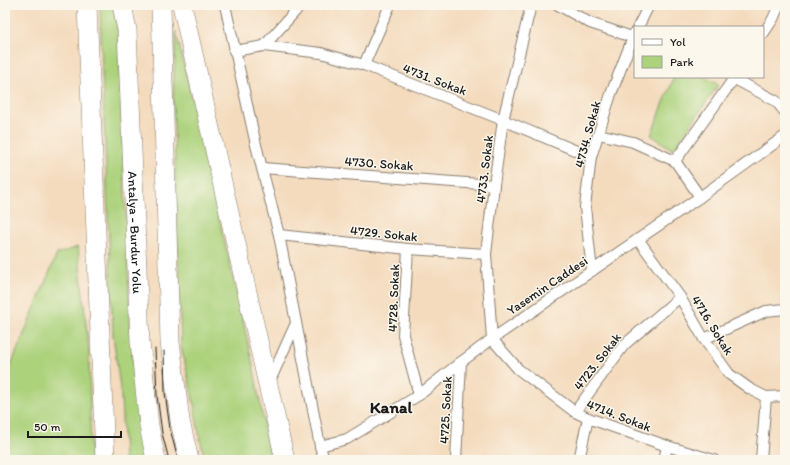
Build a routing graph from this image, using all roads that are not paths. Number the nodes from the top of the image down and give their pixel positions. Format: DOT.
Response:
graph roads {
  1 [pos="87,5"];
  2 [pos="122,5"];
  3 [pos="161,5"];
  4 [pos="182,5"];
  5 [pos="225,5"];
  6 [pos="301,5"];
  7 [pos="390,5"];
  8 [pos="531,5"];
  9 [pos="558,5"];
  10 [pos="649,5"];
  11 [pos="778,5"];
  12 [pos="638,26"];
  13 [pos="764,32"];
  14 [pos="634,35"];
  15 [pos="264,46"];
  16 [pos="234,51"];
  17 [pos="364,65"];
  18 [pos="733,78"];
  19 [pos="736,78"];
  20 [pos="785,112"];
  21 [pos="503,120"];
  22 [pos="599,134"];
  23 [pos="785,136"];
  24 [pos="592,157"];
  25 [pos="675,161"];
  26 [pos="262,168"];
  27 [pos="494,185"];
  28 [pos="700,197"];
  29 [pos="279,235"];
  30 [pos="638,239"];
  31 [pos="408,249"];
  32 [pos="486,254"];
  33 [pos="592,271"];
  34 [pos="680,297"];
  35 [pos="785,309"];
  36 [pos="296,324"];
  37 [pos="492,339"];
  38 [pos="704,339"];
  39 [pos="461,362"];
  40 [pos="268,387"];
  41 [pos="419,395"];
  42 [pos="785,396"];
  43 [pos="766,397"];
  44 [pos="575,412"];
  45 [pos="588,418"];
  46 [pos="320,446"];
  47 [pos="667,446"];
  48 [pos="105,460"];
  49 [pos="156,460"];
  50 [pos="189,460"];
  51 [pos="285,460"];
  52 [pos="324,460"];
  53 [pos="456,460"];
  54 [pos="579,460"];
  55 [pos="664,460"];
  56 [pos="714,460"];
  57 [pos="761,460"];
  1 -- 48 [label="highway"];
  2 -- 49 [label="highway, Antalya - Burdur Yolu"];
  3 -- 50 [label="highway"];
  4 -- 40 [label="highway"];
  5 -- 16 [label="street"];
  6 -- 15 [label="street"];
  7 -- 17 [label="street"];
  8 -- 21 [label="street, 4733. Sokak"];
  9 -- 14 [label="street"];
  10 -- 12 [label="street"];
  11 -- 13 [label="street"];
  14 -- 22 [label="street, 4734. Sokak"];
  15 -- 16 [label="street, 4731. Sokak"];
  15 -- 17 [label="street, 4731. Sokak"];
  16 -- 26 [label="street"];
  17 -- 21 [label="street, 4731. Sokak"];
  18 -- 25 [label="street"];
  19 -- 20 [label="street"];
  21 -- 24 [label="street, 4731. Sokak"];
  21 -- 27 [label="street, 4733. Sokak"];
  22 -- 24 [label="street, 4734. Sokak"];
  22 -- 25 [label="street"];
  23 -- 28 [label="street, Yasemin Caddesi"];
  24 -- 33 [label="street, 4734. Sokak"];
  25 -- 28 [label="street"];
  26 -- 27 [label="street, 4730. Sokak"];
  26 -- 29 [label="street"];
  27 -- 32 [label="street, 4733. Sokak"];
  28 -- 30 [label="street, Yasemin Caddesi"];
  29 -- 31 [label="street, 4729. Sokak"];
  29 -- 36 [label="street"];
  30 -- 33 [label="street, Yasemin Caddesi"];
  30 -- 34 [label="street, 4716. Sokak"];
  31 -- 32 [label="street, 4729. Sokak"];
  31 -- 41 [label="street, 4728. Sokak"];
  32 -- 37 [label="street, 4733. Sokak"];
  33 -- 37 [label="street, Yasemin Caddesi"];
  34 -- 38 [label="street, 4716. Sokak"];
  34 -- 44 [label="street, 4723. Sokak"];
  35 -- 38 [label="street"];
  36 -- 40 [label="street"];
  36 -- 46 [label="street"];
  37 -- 39 [label="street, Yasemin Caddesi"];
  37 -- 44 [label="street, 4714. Sokak"];
  38 -- 43 [label="street, 4716. Sokak"];
  39 -- 41 [label="street, Yasemin Caddesi"];
  39 -- 53 [label="street, 4725. Sokak"];
  40 -- 51 [label="highway"];
  41 -- 46 [label="street, Yasemin Caddesi"];
  42 -- 43 [label="street"];
  43 -- 57 [label="street"];
  44 -- 45 [label="street, 4714. Sokak"];
  45 -- 47 [label="street, 4714. Sokak"];
  45 -- 54 [label="street"];
  46 -- 52 [label="street"];
  47 -- 55 [label="street"];
  47 -- 56 [label="street, 4714. Sokak"];
}
